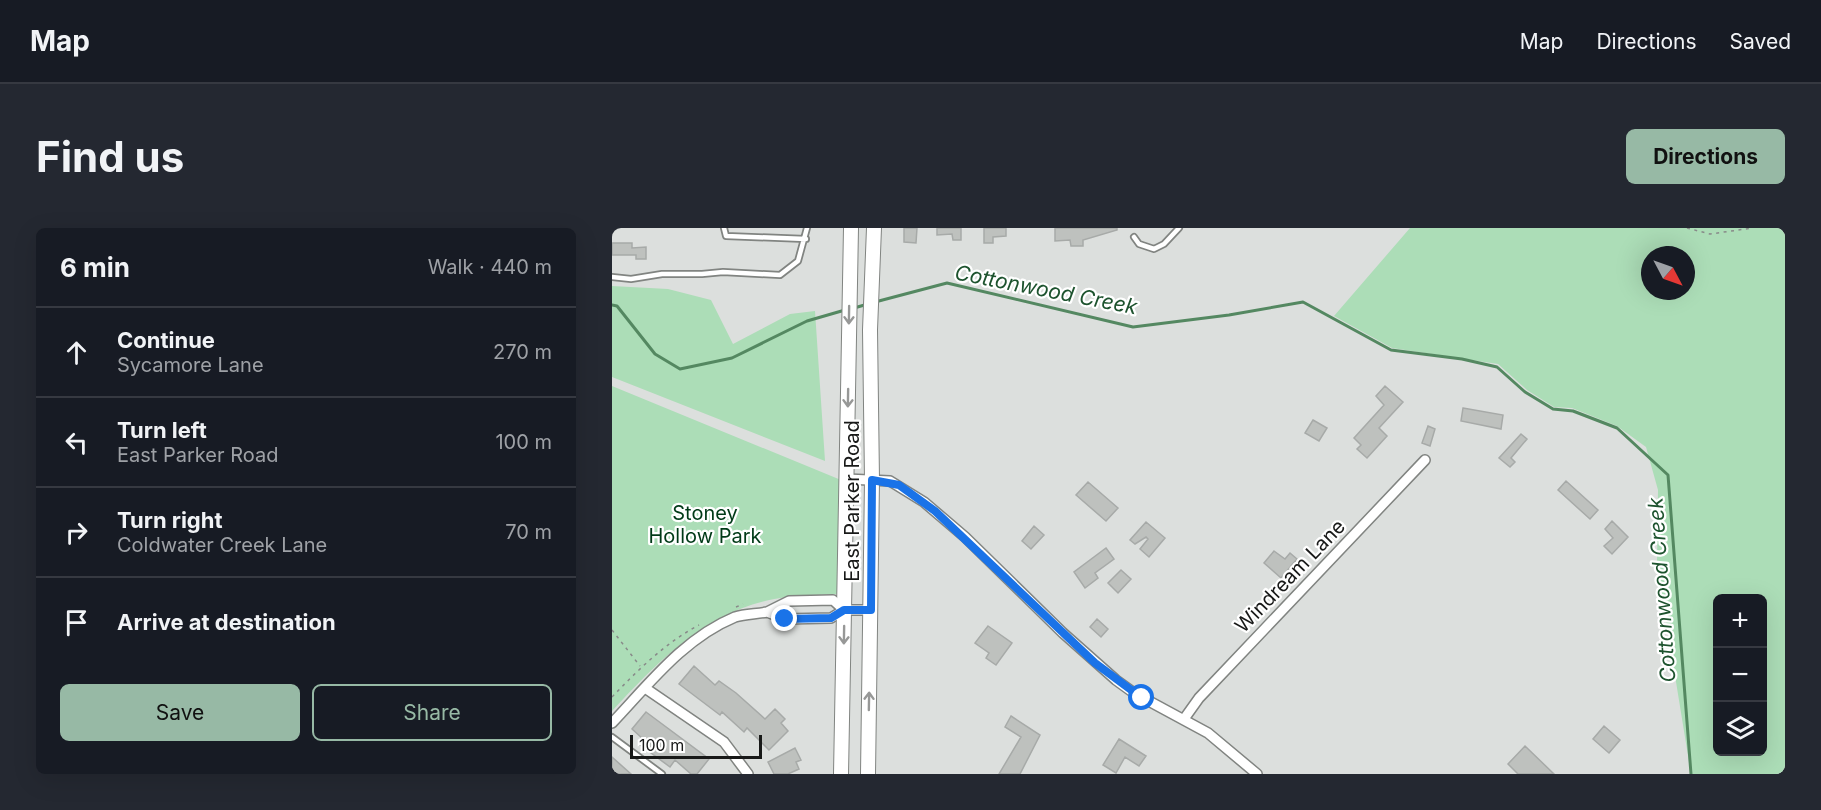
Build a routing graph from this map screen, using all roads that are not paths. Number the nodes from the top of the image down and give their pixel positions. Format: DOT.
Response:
graph roads {
  1 [pos="723,228"];
  2 [pos="807,228"];
  3 [pos="851,228"];
  4 [pos="874,228"];
  5 [pos="1179,228"];
  6 [pos="1134,237"];
  7 [pos="806,239"];
  8 [pos="612,277"];
  9 [pos="1425,460"];
  10 [pos="847,479"];
  11 [pos="872,480"];
  12 [pos="844,610"];
  13 [pos="871,610"];
  14 [pos="767,612"];
  15 [pos="645,688"];
  16 [pos="1184,719"];
  17 [pos="612,723"];
  18 [pos="612,737"];
  19 [pos="662,774"];
  20 [pos="748,774"];
  21 [pos="841,774"];
  22 [pos="868,774"];
  23 [pos="1257,774"];
  1 -- 7 [label="lane"];
  2 -- 7 [label="lane"];
  3 -- 10 [label="main road, East Parker Road, one-way"];
  4 -- 11 [label="main road, East Parker Road"];
  5 -- 6 [label="lane"];
  7 -- 8 [label="lane"];
  9 -- 16 [label="street, Windream Lane"];
  10 -- 11 [label="street"];
  10 -- 12 [label="main road, East Parker Road"];
  11 -- 13 [label="main road, East Parker Road"];
  11 -- 16 [label="street"];
  12 -- 13 [label="street"];
  12 -- 14 [label="street"];
  12 -- 14 [label="street"];
  12 -- 21 [label="main road, East Parker Road, one-way"];
  22 -- 13 [label="main road, East Parker Road, one-way"];
  14 -- 15 [label="street"];
  15 -- 17 [label="street"];
  15 -- 20 [label="street"];
  16 -- 23 [label="street"];
  18 -- 19 [label="lane"];
}
